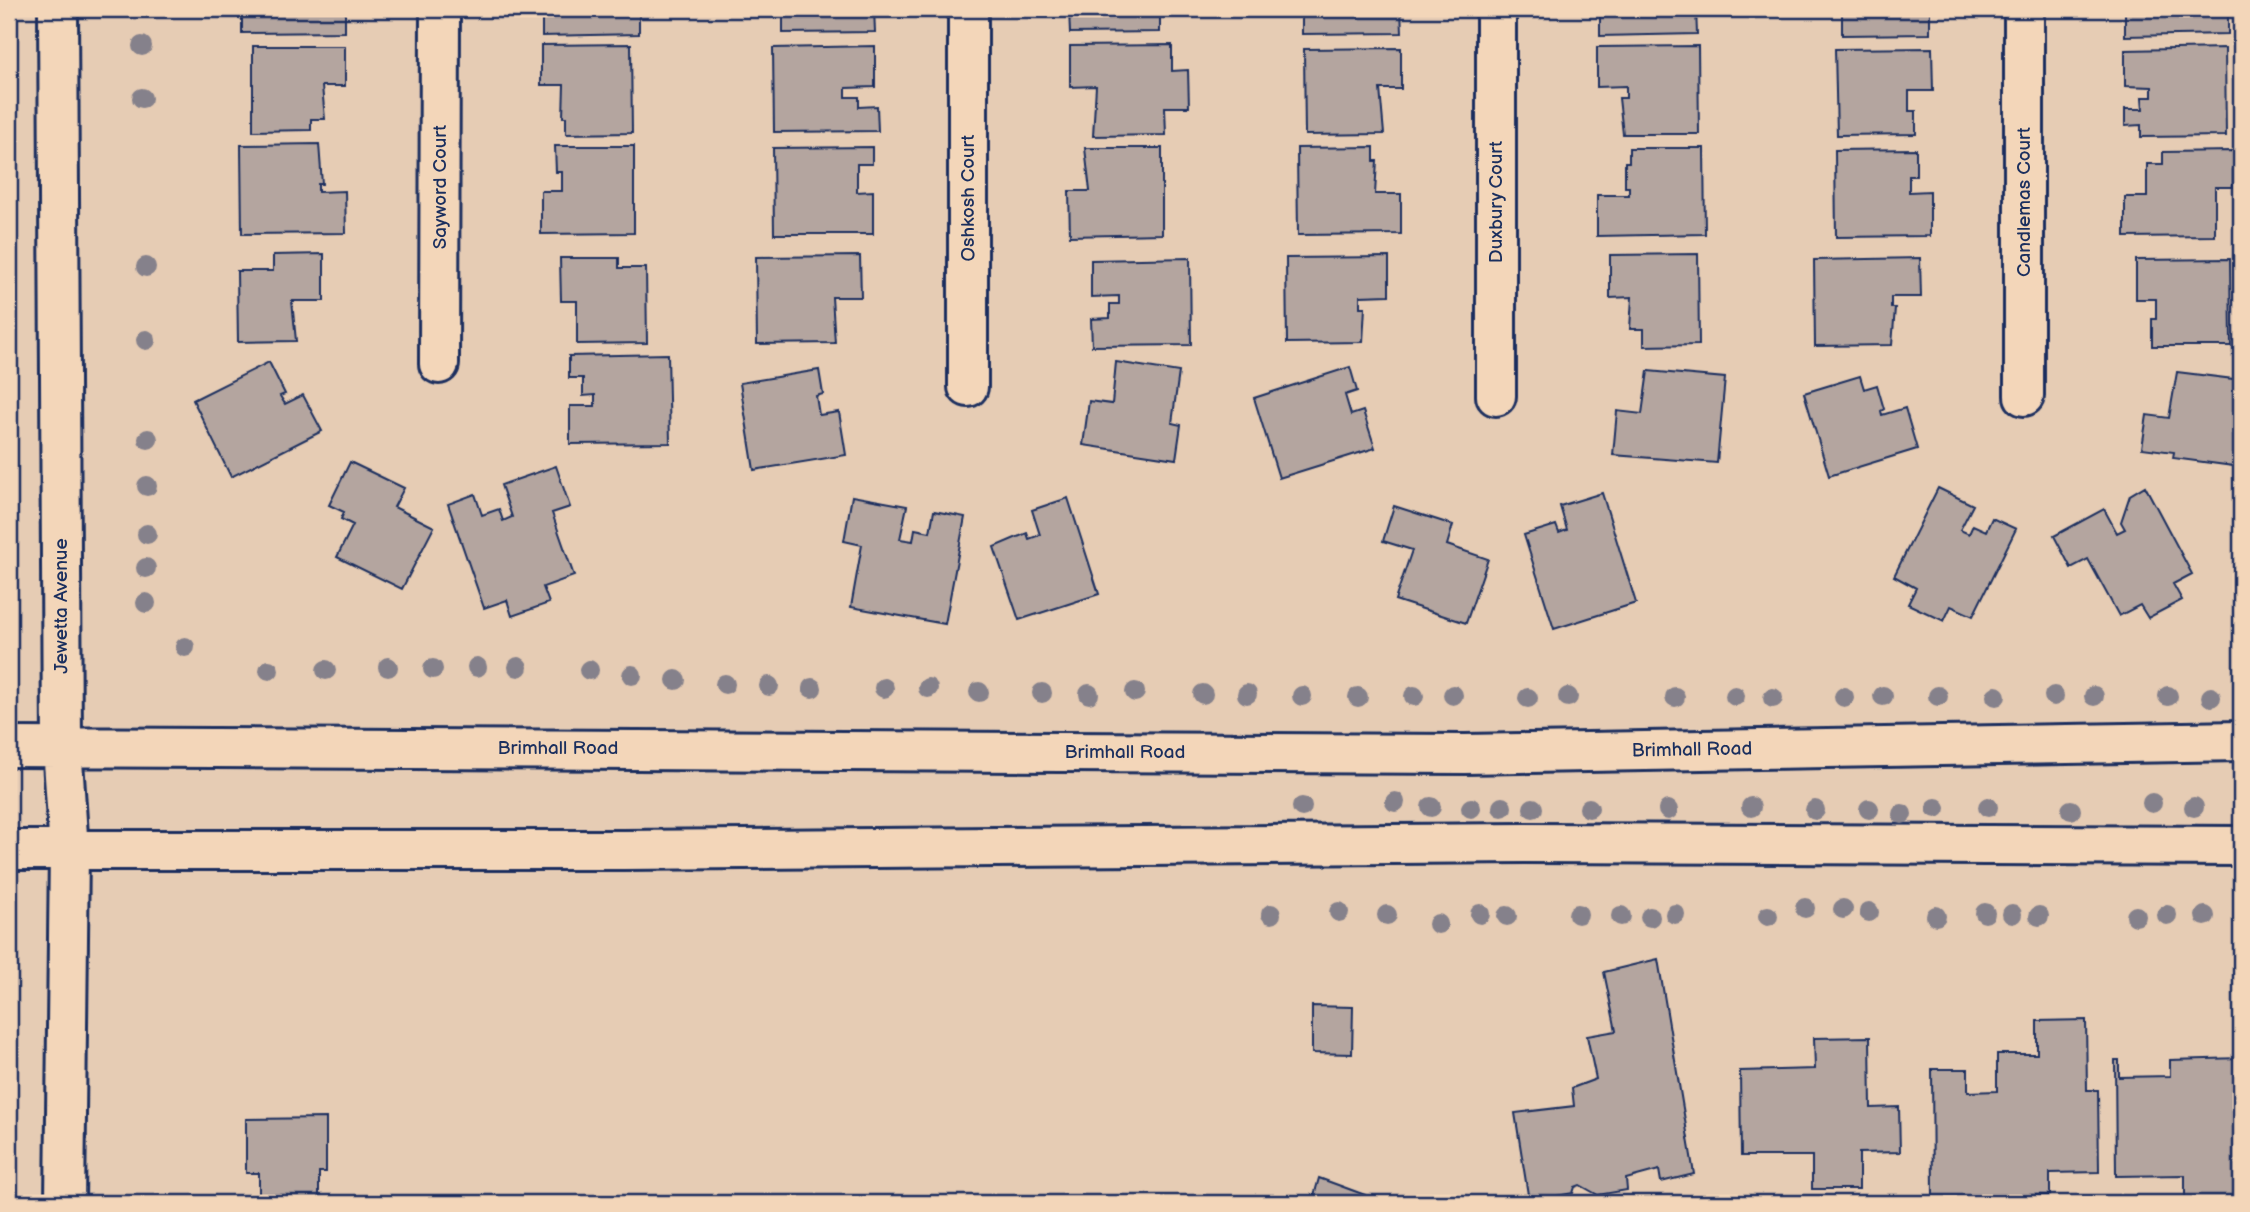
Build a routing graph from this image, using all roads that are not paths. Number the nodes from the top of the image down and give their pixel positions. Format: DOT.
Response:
graph roads {
  1 [pos="58,9"];
  2 [pos="440,9"];
  3 [pos="968,9"];
  4 [pos="1496,9"];
  5 [pos="2024,9"];
  6 [pos="439,364"];
  7 [pos="968,387"];
  8 [pos="1496,396"];
  9 [pos="2024,396"];
  10 [pos="2241,741"];
  11 [pos="62,746"];
  12 [pos="9,747"];
  13 [pos="2241,846"];
  14 [pos="9,850"];
  15 [pos="69,851"];
  16 [pos="65,1203"];
  1 -- 11 [label="street, Jewetta Avenue"];
  2 -- 6 [label="street, Sayword Court"];
  3 -- 7 [label="street, Oshkosh Court"];
  4 -- 8 [label="street, Duxbury Court"];
  5 -- 9 [label="street, Candlemas Court"];
  10 -- 11 [label="street, Brimhall Road"];
  11 -- 12 [label="street, Brimhall Road"];
  11 -- 15 [label="street, Jewetta Avenue"];
  13 -- 15 [label="street"];
  14 -- 15 [label="street"];
  15 -- 16 [label="street, Jewetta Avenue"];
}
